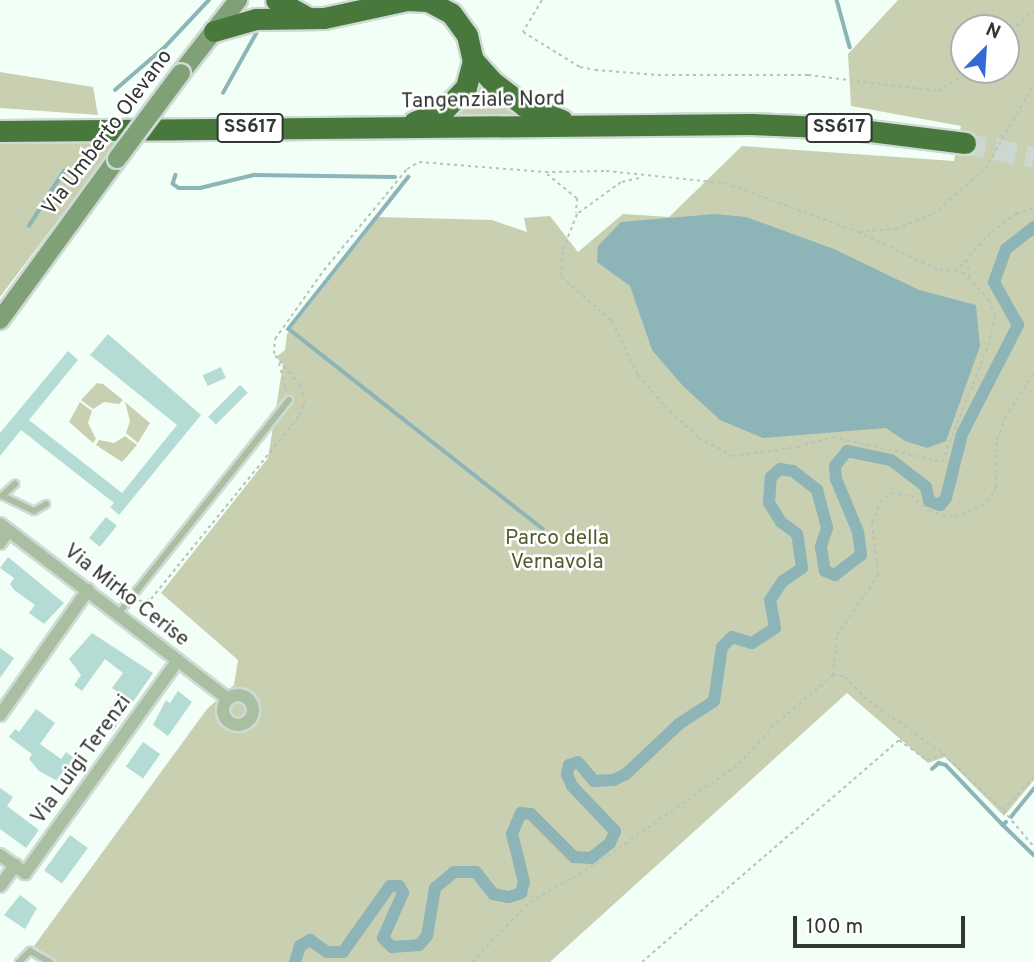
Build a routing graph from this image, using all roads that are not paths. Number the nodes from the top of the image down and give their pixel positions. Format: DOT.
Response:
graph roads {
  1 [pos="238,0"];
  2 [pos="250,0"];
  3 [pos="279,6"];
  4 [pos="214,32"];
  5 [pos="473,60"];
  6 [pos="574,125"];
  7 [pos="401,127"];
  8 [pos="0,131"];
  9 [pos="965,143"];
  10 [pos="16,294"];
  11 [pos="0,310"];
  12 [pos="0,320"];
  13 [pos="289,400"];
  14 [pos="15,484"];
  15 [pos="1,497"];
  16 [pos="46,504"];
  17 [pos="4,527"];
  18 [pos="0,543"];
  19 [pos="88,590"];
  20 [pos="118,614"];
  21 [pos="178,660"];
  22 [pos="228,699"];
  23 [pos="0,715"];
  24 [pos="0,855"];
  25 [pos="15,865"];
  26 [pos="0,886"];
  27 [pos="19,962"];
  28 [pos="50,962"];
  1 -- 4 [label="street, Via Umberto Olevano"];
  2 -- 3 [label="highway"];
  3 -- 4 [label="highway"];
  3 -- 5 [label="highway"];
  4 -- 10 [label="street, Via Umberto Olevano, bridge"];
  5 -- 6 [label="highway"];
  5 -- 7 [label="highway"];
  6 -- 7 [label="highway, Tangenziale Nord / SS617"];
  6 -- 9 [label="highway, Tangenziale Nord / SS617"];
  7 -- 8 [label="highway, Tangenziale Nord / SS617"];
  10 -- 11 [label="street, Via Umberto Olevano"];
  10 -- 12 [label="street, Via Umberto Olevano"];
  13 -- 20 [label="lane"];
  14 -- 15 [label="lane"];
  15 -- 16 [label="lane"];
  17 -- 18 [label="street"];
  17 -- 19 [label="street, Via Mirko Cerise"];
  19 -- 20 [label="street, Via Mirko Cerise"];
  19 -- 23 [label="street"];
  20 -- 21 [label="street, Via Mirko Cerise"];
  21 -- 22 [label="street, Via Mirko Cerise"];
  21 -- 25 [label="street, Via Luigi Terenzi"];
  24 -- 25 [label="street"];
  25 -- 26 [label="street"];
  27 -- 28 [label="lane"];
}
